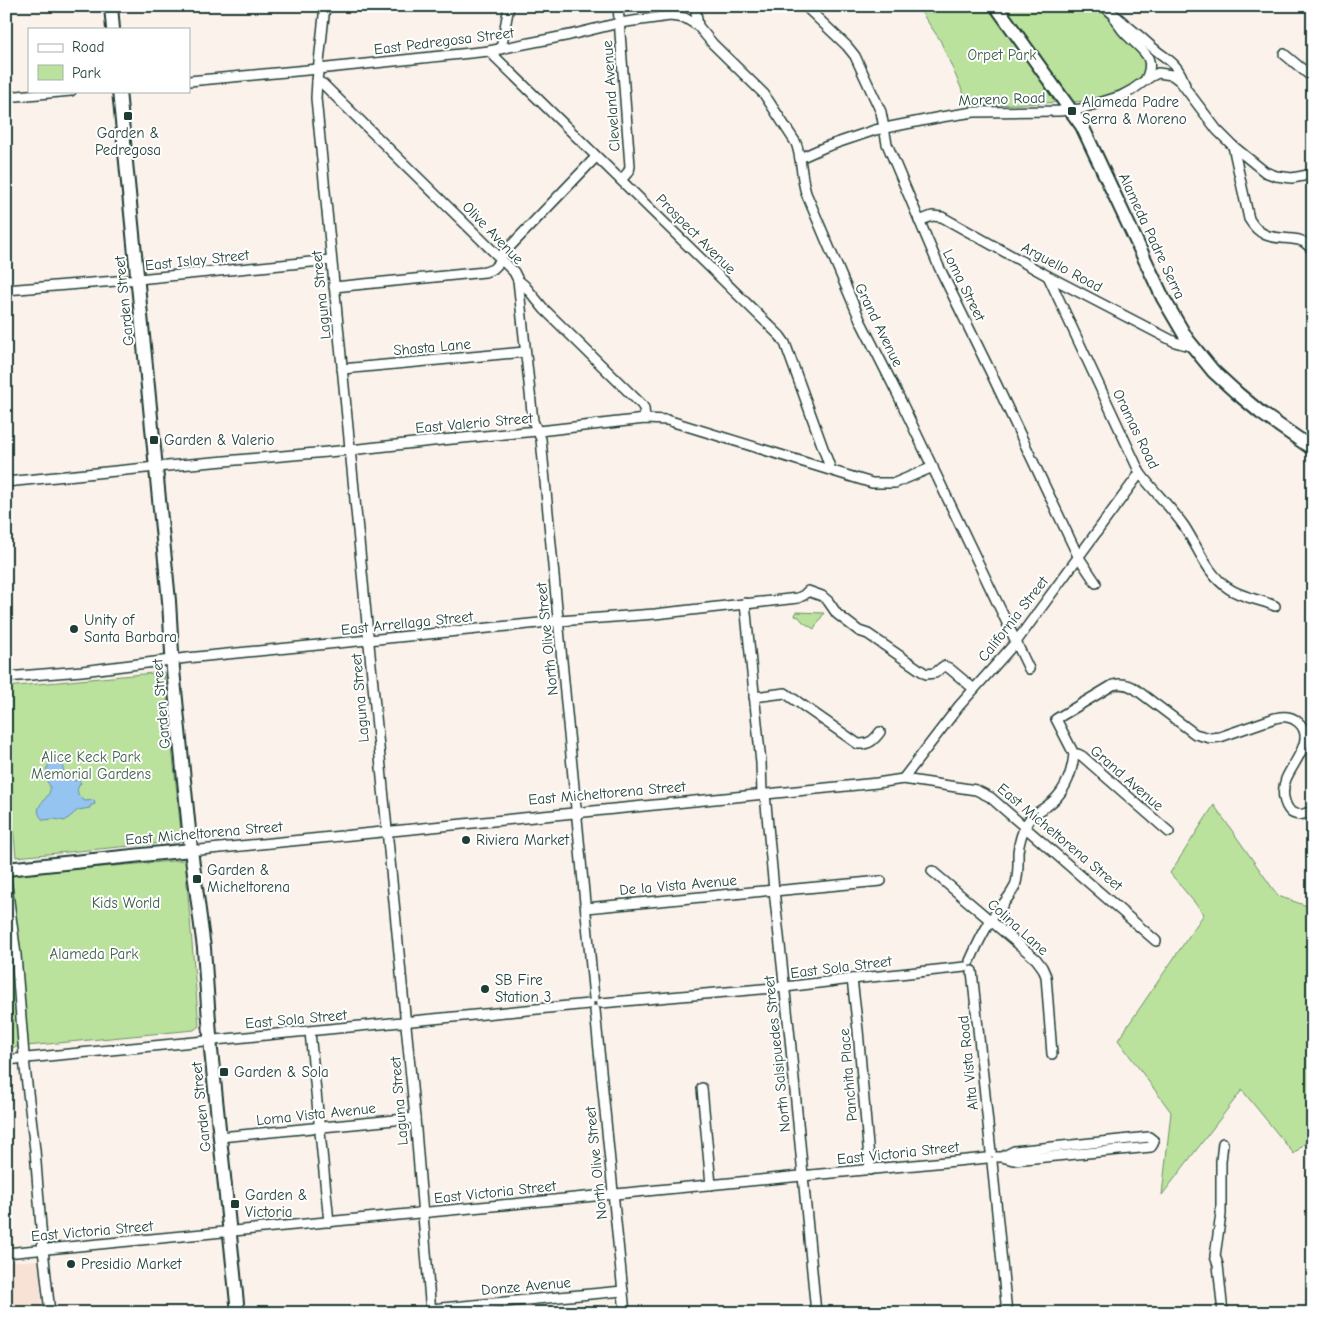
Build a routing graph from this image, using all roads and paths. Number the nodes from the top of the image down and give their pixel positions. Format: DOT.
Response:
graph roads {
  1 [pos="111,6"];
  2 [pos="326,6"];
  3 [pos="503,6"];
  4 [pos="509,6"];
  5 [pos="618,6"];
  6 [pos="696,6"];
  7 [pos="804,6"];
  8 [pos="996,6"];
  9 [pos="1104,6"];
  10 [pos="1112,15"];
  11 [pos="619,23"];
  12 [pos="698,26"];
  13 [pos="113,28"];
  14 [pos="501,49"];
  15 [pos="488,51"];
  16 [pos="1284,54"];
  17 [pos="318,69"];
  18 [pos="1313,78"];
  19 [pos="1146,79"];
  20 [pos="190,81"];
  21 [pos="317,81"];
  22 [pos="1186,88"];
  23 [pos="60,92"];
  24 [pos="119,92"];
  25 [pos="6,97"];
  26 [pos="1071,110"];
  27 [pos="884,128"];
  28 [pos="1233,146"];
  29 [pos="596,157"];
  30 [pos="800,158"];
  31 [pos="1313,173"];
  32 [pos="621,180"];
  33 [pos="919,221"];
  34 [pos="1313,250"];
  35 [pos="501,258"];
  36 [pos="331,260"];
  37 [pos="1048,276"];
  38 [pos="138,279"];
  39 [pos="518,280"];
  40 [pos="334,287"];
  41 [pos="6,290"];
  42 [pos="1193,347"];
  43 [pos="525,352"];
  44 [pos="342,369"];
  45 [pos="646,419"];
  46 [pos="537,430"];
  47 [pos="1313,449"];
  48 [pos="350,450"];
  49 [pos="156,467"];
  50 [pos="932,467"];
  51 [pos="831,470"];
  52 [pos="1140,473"];
  53 [pos="6,482"];
  54 [pos="1078,556"];
  55 [pos="1096,583"];
  56 [pos="745,603"];
  57 [pos="1275,606"];
  58 [pos="559,621"];
  59 [pos="368,641"];
  60 [pos="1016,642"];
  61 [pos="173,660"];
  62 [pos="1029,669"];
  63 [pos="6,677"];
  64 [pos="974,689"];
  65 [pos="754,697"];
  66 [pos="880,732"];
  67 [pos="1074,754"];
  68 [pos="903,779"];
  69 [pos="763,794"];
  70 [pos="1313,811"];
  71 [pos="577,813"];
  72 [pos="1025,827"];
  73 [pos="387,831"];
  74 [pos="1168,832"];
  75 [pos="191,850"];
  76 [pos="6,869"];
  77 [pos="932,870"];
  78 [pos="6,878"];
  79 [pos="881,882"];
  80 [pos="774,891"];
  81 [pos="586,908"];
  82 [pos="991,920"];
  83 [pos="1156,941"];
  84 [pos="969,967"];
  85 [pos="852,979"];
  86 [pos="785,987"];
  87 [pos="595,1004"];
  88 [pos="405,1022"];
  89 [pos="310,1032"];
  90 [pos="210,1041"];
  91 [pos="1052,1054"];
  92 [pos="24,1058"];
  93 [pos="6,1060"];
  94 [pos="702,1088"];
  95 [pos="415,1118"];
  96 [pos="319,1128"];
  97 [pos="220,1137"];
  98 [pos="1223,1143"];
  99 [pos="994,1157"];
  100 [pos="870,1170"];
  101 [pos="802,1176"];
  102 [pos="711,1184"];
  103 [pos="613,1194"];
  104 [pos="423,1213"];
  105 [pos="329,1222"];
  106 [pos="229,1231"];
  107 [pos="43,1249"];
  108 [pos="6,1253"];
  109 [pos="623,1290"];
  110 [pos="431,1311"];
  111 [pos="50,1313"];
  112 [pos="238,1313"];
  113 [pos="626,1313"];
  114 [pos="816,1313"];
  115 [pos="1008,1313"];
  116 [pos="1223,1313"];
  1 -- 13 [label="street"];
  2 -- 17 [label="street"];
  3 -- 14 [label="street"];
  4 -- 14 [label="street"];
  5 -- 11 [label="street, Cleveland Avenue"];
  6 -- 12 [label="street"];
  7 -- 27 [label="street, Loma Street"];
  8 -- 26 [label="street, Alameda Padre Serra"];
  9 -- 10 [label="street"];
  10 -- 19 [label="street"];
  10 -- 22 [label="street"];
  11 -- 12 [label="street, East Pedregosa Street"];
  11 -- 14 [label="street, East Pedregosa Street"];
  11 -- 32 [label="street, Cleveland Avenue"];
  12 -- 30 [label="street, Grand Avenue"];
  14 -- 15 [label="street, East Pedregosa Street"];
  15 -- 17 [label="street, East Pedregosa Street"];
  15 -- 29 [label="street, Prospect Avenue"];
  16 -- 18 [label="street"];
  17 -- 20 [label="street, East Pedregosa Street"];
  17 -- 21 [label="street"];
  19 -- 22 [label="street"];
  19 -- 26 [label="street, Moreno Road"];
  21 -- 35 [label="street, Olive Avenue"];
  21 -- 36 [label="street, Laguna Street"];
  22 -- 28 [label="street"];
  23 -- 25 [label="street"];
  24 -- 38 [label="street, Garden Street"];
  26 -- 27 [label="street, Moreno Road"];
  26 -- 42 [label="street, Alameda Padre Serra"];
  27 -- 30 [label="street, Moreno Road"];
  27 -- 33 [label="street, Loma Street"];
  28 -- 31 [label="street"];
  28 -- 34 [label="street"];
  29 -- 32 [label="street, Prospect Avenue"];
  29 -- 35 [label="street"];
  30 -- 50 [label="street, Grand Avenue"];
  32 -- 51 [label="street, Prospect Avenue"];
  33 -- 37 [label="street, Arguello Road"];
  33 -- 54 [label="street, Loma Street"];
  35 -- 39 [label="street, Olive Avenue"];
  35 -- 40 [label="street"];
  36 -- 38 [label="street, East Islay Street"];
  36 -- 40 [label="street, Laguna Street"];
  37 -- 42 [label="street, Arguello Road"];
  37 -- 52 [label="street, Oramas Road"];
  38 -- 41 [label="street, East Islay Street"];
  38 -- 49 [label="street, Garden Street"];
  39 -- 43 [label="street, North Olive Street"];
  39 -- 45 [label="street, Olive Avenue"];
  40 -- 44 [label="street, Laguna Street"];
  42 -- 47 [label="street, Alameda Padre Serra"];
  43 -- 44 [label="street, Shasta Lane"];
  43 -- 46 [label="street, North Olive Street"];
  44 -- 48 [label="street, Laguna Street"];
  45 -- 46 [label="street, East Valerio Street"];
  45 -- 51 [label="street, East Valerio Street"];
  46 -- 48 [label="street, East Valerio Street"];
  46 -- 58 [label="street, North Olive Street"];
  48 -- 49 [label="street, East Valerio Street"];
  48 -- 59 [label="street, Laguna Street"];
  49 -- 53 [label="street, East Valerio Street"];
  49 -- 61 [label="street, Garden Street"];
  50 -- 51 [label="street, East Valerio Street"];
  50 -- 60 [label="street, Grand Avenue"];
  52 -- 54 [label="street, California Street"];
  52 -- 57 [label="street, Oramas Road"];
  54 -- 55 [label="street, Loma Street"];
  54 -- 60 [label="street, California Street"];
  56 -- 58 [label="street, East Arrellaga Street"];
  56 -- 64 [label="street, East Arrellaga Street"];
  56 -- 65 [label="street, North Salsipuedes Street"];
  58 -- 59 [label="street, East Arrellaga Street"];
  58 -- 71 [label="street, North Olive Street"];
  59 -- 61 [label="street, East Arrellaga Street"];
  59 -- 73 [label="street, Laguna Street"];
  60 -- 62 [label="street, Grand Avenue"];
  60 -- 64 [label="street, California Street"];
  61 -- 63 [label="street, East Arrellaga Street"];
  61 -- 75 [label="street, Garden Street"];
  64 -- 68 [label="street, California Street"];
  65 -- 66 [label="street"];
  65 -- 69 [label="street, North Salsipuedes Street"];
  67 -- 70 [label="street, Grand Avenue"];
  67 -- 72 [label="street"];
  67 -- 74 [label="street, Grand Avenue"];
  68 -- 69 [label="street, East Micheltorena Street"];
  68 -- 72 [label="street, East Micheltorena Street"];
  69 -- 71 [label="street, East Micheltorena Street"];
  69 -- 80 [label="street, North Salsipuedes Street"];
  71 -- 73 [label="street, East Micheltorena Street"];
  71 -- 81 [label="street, North Olive Street"];
  72 -- 82 [label="street"];
  72 -- 83 [label="street, East Micheltorena Street"];
  73 -- 75 [label="street, East Micheltorena Street"];
  73 -- 88 [label="street, Laguna Street"];
  75 -- 76 [label="street, East Micheltorena Street"];
  75 -- 90 [label="street, Garden Street"];
  77 -- 82 [label="street, Colina Lane"];
  78 -- 92 [label="street"];
  79 -- 80 [label="street, De la Vista Avenue"];
  80 -- 81 [label="street, De la Vista Avenue"];
  80 -- 86 [label="street, North Salsipuedes Street"];
  81 -- 87 [label="street, North Olive Street"];
  82 -- 84 [label="street"];
  82 -- 91 [label="street, Colina Lane"];
  84 -- 85 [label="street, East Sola Street"];
  84 -- 99 [label="street, Alta Vista Road"];
  85 -- 86 [label="street, East Sola Street"];
  85 -- 100 [label="street, Panchita Place"];
  86 -- 87 [label="street, East Sola Street"];
  86 -- 101 [label="street, North Salsipuedes Street"];
  87 -- 88 [label="street, East Sola Street"];
  87 -- 103 [label="street, North Olive Street"];
  88 -- 89 [label="street, East Sola Street"];
  88 -- 95 [label="street, Laguna Street"];
  89 -- 90 [label="street, East Sola Street"];
  89 -- 96 [label="street"];
  90 -- 92 [label="street, East Sola Street"];
  90 -- 97 [label="street, Garden Street"];
  92 -- 93 [label="street, East Sola Street"];
  92 -- 107 [label="street"];
  94 -- 102 [label="street"];
  95 -- 96 [label="street, Loma Vista Avenue"];
  95 -- 104 [label="street, Laguna Street"];
  96 -- 97 [label="street, Loma Vista Avenue"];
  96 -- 105 [label="street"];
  97 -- 106 [label="street, Garden Street"];
  98 -- 116 [label="street"];
  99 -- 99 [label="street, East Victoria Street"];
  99 -- 100 [label="street, East Victoria Street"];
  99 -- 115 [label="street, Alta Vista Road"];
  100 -- 101 [label="street, East Victoria Street"];
  101 -- 102 [label="street, East Victoria Street"];
  101 -- 114 [label="street, North Salsipuedes Street"];
  102 -- 103 [label="street, East Victoria Street"];
  103 -- 104 [label="street, East Victoria Street"];
  103 -- 109 [label="street, North Olive Street"];
  104 -- 105 [label="street, East Victoria Street"];
  104 -- 110 [label="street, Laguna Street"];
  105 -- 106 [label="street, East Victoria Street"];
  106 -- 107 [label="street, East Victoria Street"];
  106 -- 112 [label="street, Garden Street"];
  107 -- 108 [label="street, East Victoria Street"];
  107 -- 111 [label="street"];
  109 -- 110 [label="street, Donze Avenue"];
  109 -- 113 [label="street, North Olive Street"];
}
